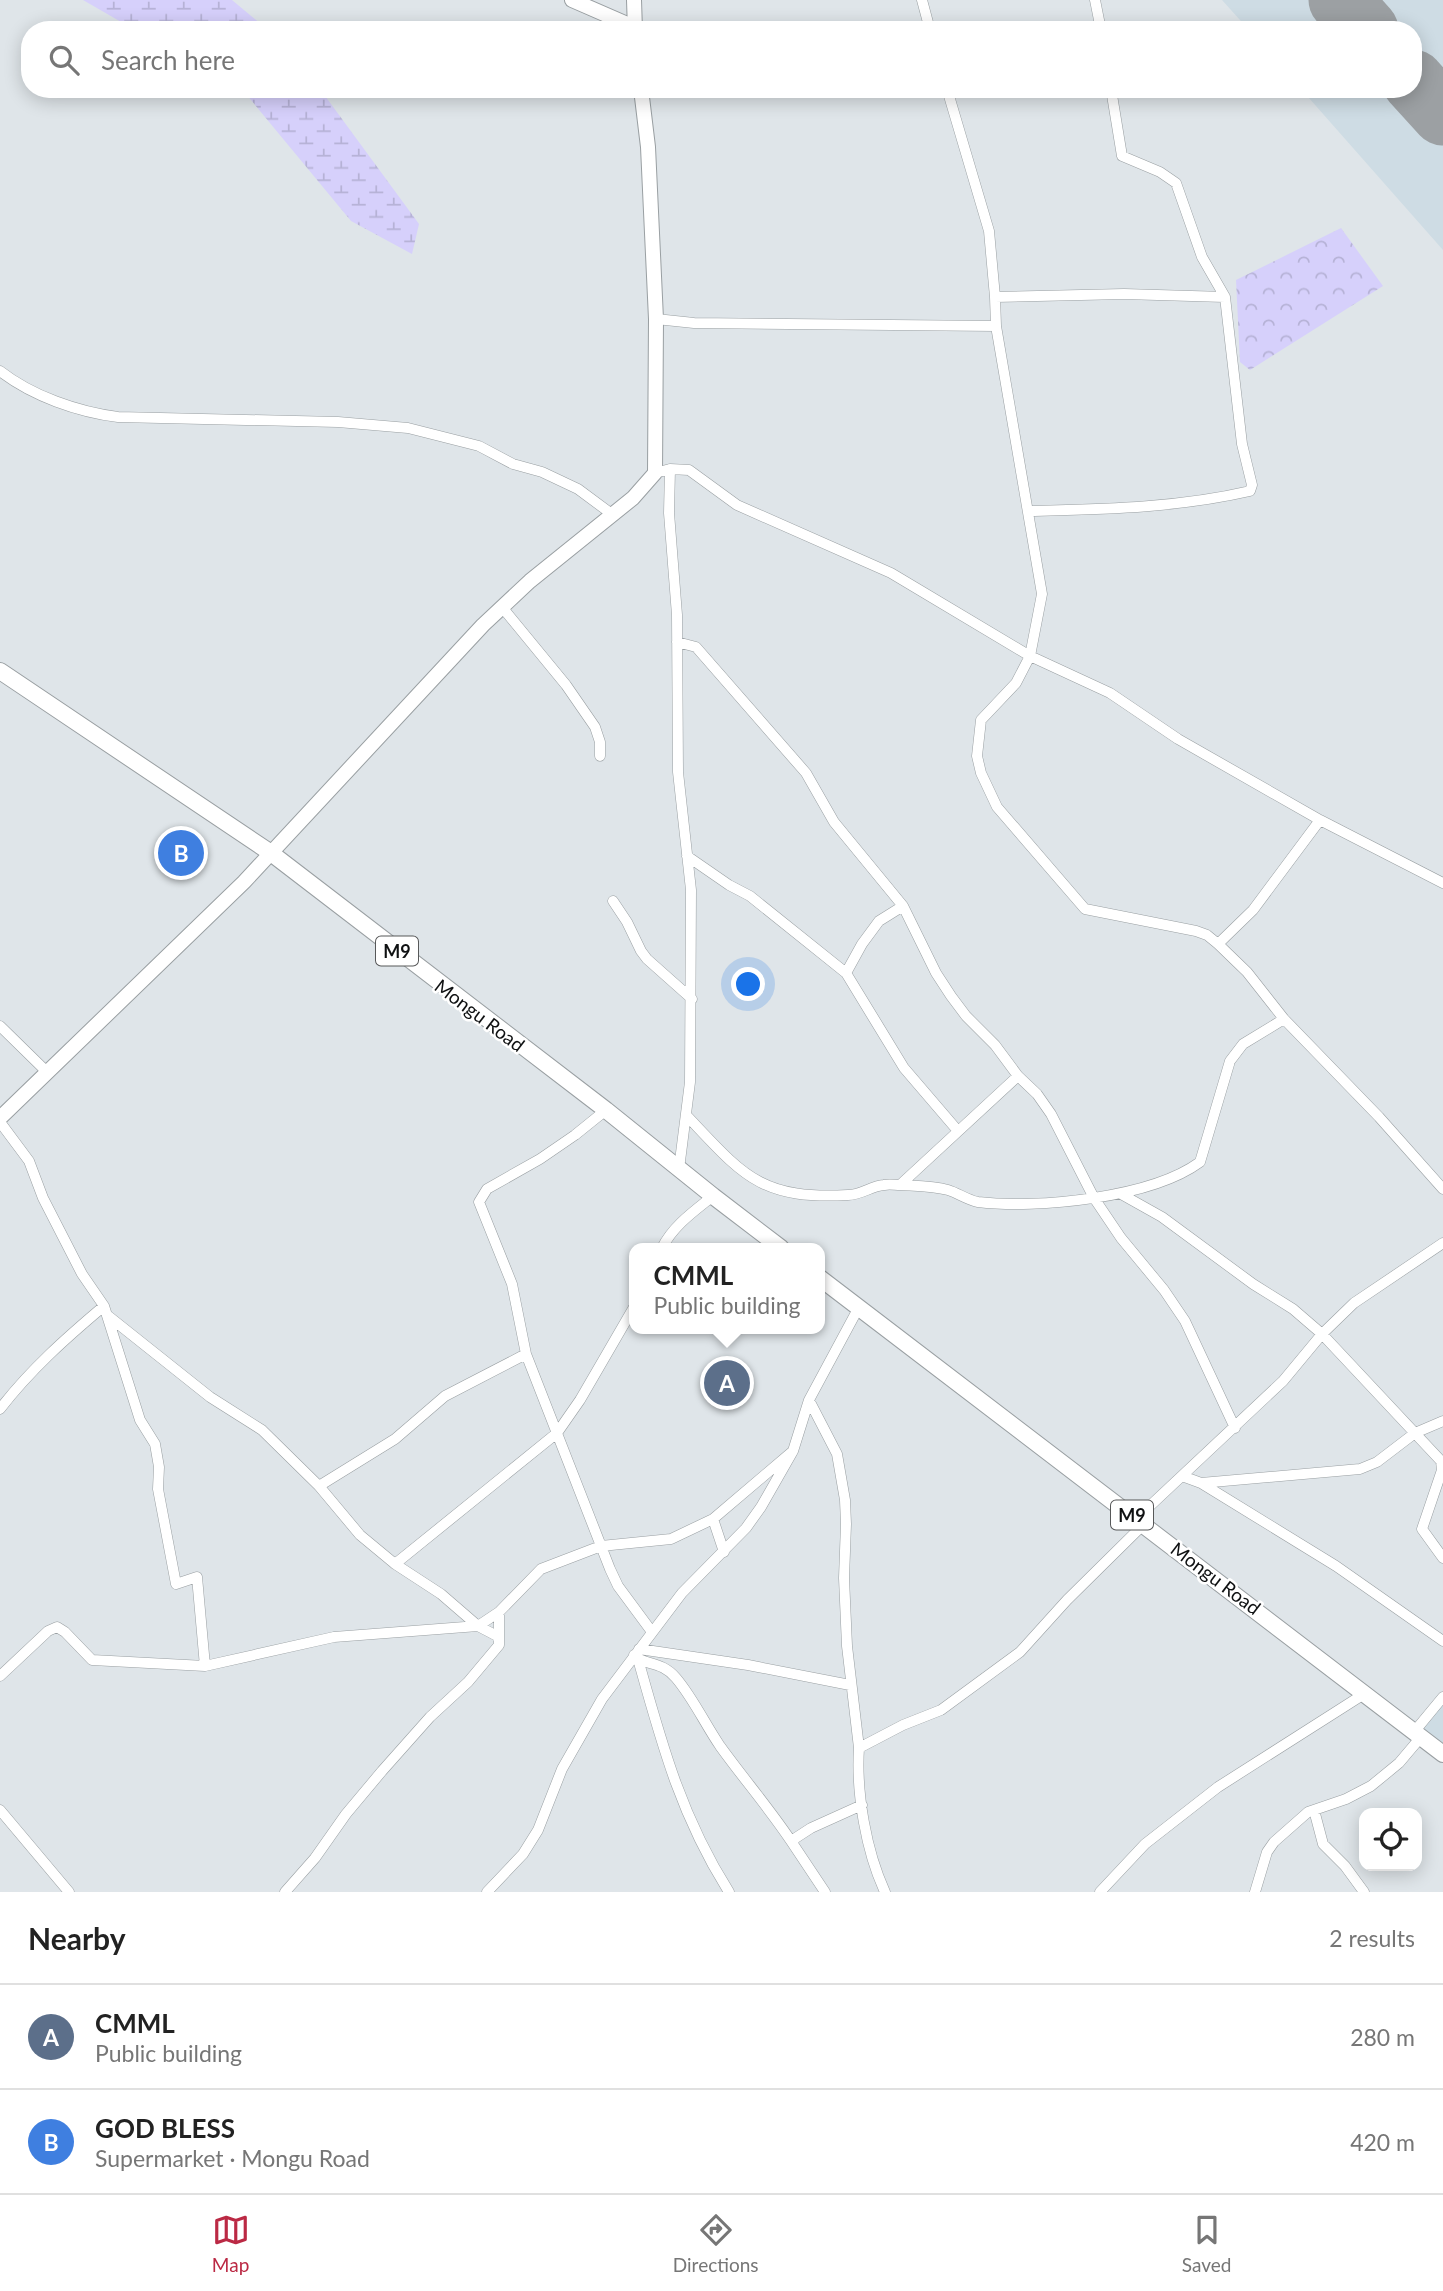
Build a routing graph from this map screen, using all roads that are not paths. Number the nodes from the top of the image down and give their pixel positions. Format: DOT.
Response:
graph roads {
  1 [pos="572,0"];
  2 [pos="634,0"];
  3 [pos="922,0"];
  4 [pos="1095,0"];
  5 [pos="618,21"];
  6 [pos="635,21"];
  7 [pos="928,21"];
  8 [pos="1099,21"];
  9 [pos="642,98"];
  10 [pos="950,98"];
  11 [pos="1112,98"];
  12 [pos="995,297"];
  13 [pos="1226,297"];
  14 [pos="656,319"];
  15 [pos="996,326"];
  16 [pos="0,371"];
  17 [pos="670,468"];
  18 [pos="655,472"];
  19 [pos="1029,510"];
  20 [pos="613,514"];
  21 [pos="502,607"];
  22 [pos="677,642"];
  23 [pos="1030,656"];
  24 [pos="0,671"];
  25 [pos="600,756"];
  26 [pos="1320,820"];
  27 [pos="271,853"];
  28 [pos="687,856"];
  29 [pos="1443,883"];
  30 [pos="613,901"];
  31 [pos="903,906"];
  32 [pos="1219,944"];
  33 [pos="846,973"];
  34 [pos="692,999"];
  35 [pos="1284,1019"];
  36 [pos="0,1026"];
  37 [pos="48,1073"];
  38 [pos="1018,1076"];
  39 [pos="606,1110"];
  40 [pos="687,1116"];
  41 [pos="0,1120"];
  42 [pos="958,1131"];
  43 [pos="679,1169"];
  44 [pos="900,1185"];
  45 [pos="1443,1189"];
  46 [pos="1121,1194"];
  47 [pos="713,1196"];
  48 [pos="1094,1198"];
  49 [pos="665,1243"];
  50 [pos="774,1243"];
  51 [pos="1443,1243"];
  52 [pos="825,1282"];
  53 [pos="859,1307"];
  54 [pos="106,1310"];
  55 [pos="629,1316"];
  56 [pos="1322,1334"];
  57 [pos="526,1354"];
  58 [pos="808,1400"];
  59 [pos="0,1409"];
  60 [pos="1443,1421"];
  61 [pos="1235,1428"];
  62 [pos="557,1433"];
  63 [pos="1415,1433"];
  64 [pos="793,1451"];
  65 [pos="1182,1476"];
  66 [pos="1200,1483"];
  67 [pos="319,1486"];
  68 [pos="713,1519"];
  69 [pos="1141,1521"];
  70 [pos="601,1546"];
  71 [pos="724,1552"];
  72 [pos="1443,1558"];
  73 [pos="395,1564"];
  74 [pos="499,1612"];
  75 [pos="478,1626"];
  76 [pos="652,1632"];
  77 [pos="499,1637"];
  78 [pos="1443,1641"];
  79 [pos="637,1654"];
  80 [pos="205,1666"];
  81 [pos="0,1676"];
  82 [pos="850,1685"];
  83 [pos="1364,1694"];
  84 [pos="1443,1697"];
  85 [pos="1417,1734"];
  86 [pos="859,1748"];
  87 [pos="1443,1754"];
  88 [pos="862,1805"];
  89 [pos="0,1810"];
  90 [pos="1314,1810"];
  91 [pos="791,1841"];
  92 [pos="69,1892"];
  93 [pos="285,1892"];
  94 [pos="487,1892"];
  95 [pos="729,1892"];
  96 [pos="825,1892"];
  97 [pos="885,1892"];
  98 [pos="1100,1892"];
  99 [pos="1255,1892"];
  100 [pos="1364,1892"];
  1 -- 5 [label="main road"];
  2 -- 6 [label="main road"];
  3 -- 7 [label="street"];
  4 -- 8 [label="street"];
  9 -- 14 [label="main road"];
  10 -- 12 [label="street"];
  11 -- 13 [label="street"];
  12 -- 13 [label="street"];
  12 -- 15 [label="street"];
  13 -- 19 [label="street"];
  14 -- 15 [label="street"];
  14 -- 18 [label="main road"];
  15 -- 19 [label="street"];
  16 -- 20 [label="street"];
  17 -- 18 [label="street"];
  17 -- 22 [label="street"];
  17 -- 23 [label="street"];
  18 -- 20 [label="main road"];
  19 -- 23 [label="street"];
  20 -- 21 [label="main road"];
  21 -- 25 [label="street"];
  21 -- 27 [label="main road"];
  22 -- 28 [label="street"];
  22 -- 31 [label="street"];
  23 -- 26 [label="street"];
  23 -- 32 [label="street"];
  24 -- 27 [label="main road, Mongu Road / M9"];
  26 -- 29 [label="street"];
  26 -- 32 [label="street"];
  27 -- 37 [label="main road"];
  27 -- 39 [label="main road, Mongu Road / M9"];
  28 -- 33 [label="street"];
  28 -- 34 [label="street"];
  30 -- 34 [label="street"];
  31 -- 33 [label="street"];
  31 -- 38 [label="street"];
  32 -- 35 [label="street"];
  33 -- 42 [label="street"];
  34 -- 40 [label="street"];
  35 -- 45 [label="street"];
  35 -- 46 [label="street"];
  36 -- 37 [label="street"];
  37 -- 41 [label="main road"];
  38 -- 42 [label="street"];
  38 -- 48 [label="street"];
  39 -- 43 [label="main road, Mongu Road / M9"];
  39 -- 57 [label="street"];
  40 -- 43 [label="street"];
  40 -- 44 [label="street"];
  41 -- 54 [label="street"];
  42 -- 44 [label="street"];
  43 -- 47 [label="main road, Mongu Road / M9"];
  44 -- 48 [label="street"];
  46 -- 48 [label="street"];
  46 -- 56 [label="street"];
  47 -- 49 [label="street"];
  47 -- 50 [label="main road, Mongu Road / M9"];
  48 -- 61 [label="street"];
  51 -- 56 [label="street"];
  52 -- 53 [label="main road, Mongu Road / M9"];
  53 -- 58 [label="street"];
  53 -- 69 [label="main road, Mongu Road / M9"];
  54 -- 59 [label="street"];
  54 -- 67 [label="street"];
  54 -- 80 [label="street"];
  55 -- 62 [label="street"];
  56 -- 61 [label="street"];
  56 -- 63 [label="street"];
  57 -- 62 [label="street"];
  57 -- 67 [label="street"];
  58 -- 64 [label="street"];
  58 -- 82 [label="street"];
  60 -- 63 [label="street"];
  61 -- 65 [label="street"];
  62 -- 70 [label="street"];
  62 -- 73 [label="street"];
  63 -- 66 [label="street"];
  63 -- 72 [label="street"];
  64 -- 68 [label="street"];
  64 -- 71 [label="street"];
  65 -- 66 [label="street"];
  65 -- 69 [label="street"];
  66 -- 78 [label="street"];
  67 -- 73 [label="street"];
  68 -- 70 [label="street"];
  68 -- 71 [label="street"];
  69 -- 83 [label="main road, Mongu Road / M9"];
  69 -- 86 [label="street"];
  70 -- 74 [label="street"];
  70 -- 76 [label="street"];
  71 -- 76 [label="street"];
  73 -- 75 [label="street"];
  74 -- 75 [label="street"];
  74 -- 77 [label="street"];
  75 -- 77 [label="street"];
  75 -- 80 [label="street"];
  76 -- 79 [label="street"];
  77 -- 93 [label="street"];
  79 -- 82 [label="street"];
  79 -- 91 [label="street"];
  79 -- 94 [label="street"];
  79 -- 95 [label="street"];
  80 -- 81 [label="street"];
  82 -- 86 [label="street"];
  83 -- 85 [label="main road, Mongu Road / M9"];
  83 -- 98 [label="street"];
  84 -- 85 [label="street"];
  85 -- 87 [label="main road, Mongu Road / M9"];
  85 -- 90 [label="street"];
  86 -- 88 [label="street"];
  88 -- 91 [label="street"];
  88 -- 97 [label="street"];
  89 -- 92 [label="street"];
  90 -- 99 [label="street"];
  90 -- 100 [label="street"];
  91 -- 96 [label="street"];
}
